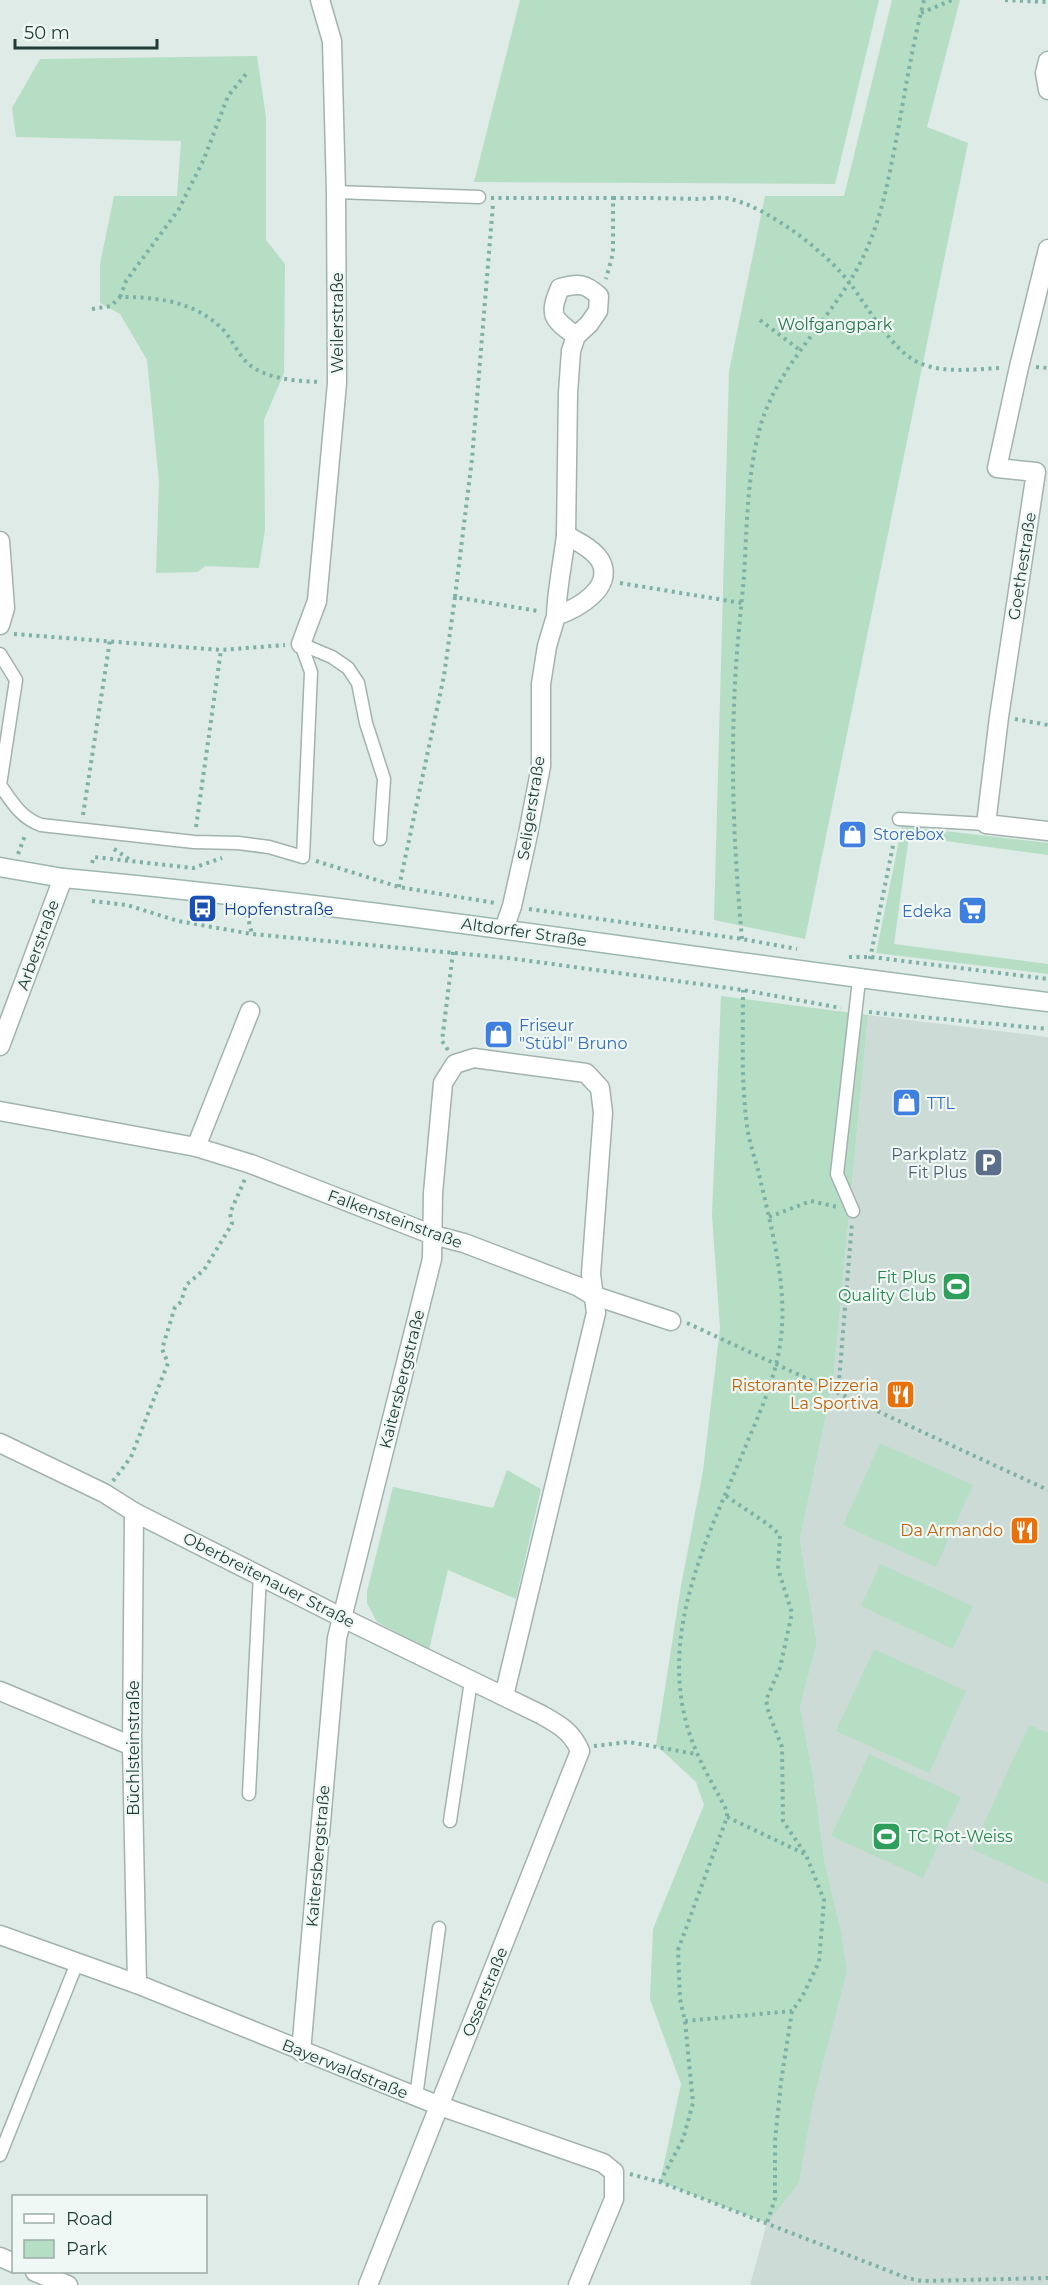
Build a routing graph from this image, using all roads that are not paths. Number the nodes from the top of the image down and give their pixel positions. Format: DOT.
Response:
graph roads {
  1 [pos="320,0"];
  2 [pos="1048,61"];
  3 [pos="1048,90"];
  4 [pos="336,192"];
  5 [pos="479,197"];
  6 [pos="1048,249"];
  7 [pos="576,336"];
  8 [pos="1042,473"];
  9 [pos="566,535"];
  10 [pos="0,541"];
  11 [pos="556,616"];
  12 [pos="5,629"];
  13 [pos="301,644"];
  14 [pos="0,654"];
  15 [pos="899,819"];
  16 [pos="986,824"];
  17 [pos="1048,831"];
  18 [pos="380,839"];
  19 [pos="6,868"];
  20 [pos="63,878"];
  21 [pos="504,929"];
  22 [pos="859,980"];
  23 [pos="1048,1002"];
  24 [pos="249,1011"];
  25 [pos="0,1046"];
  26 [pos="0,1111"];
  27 [pos="196,1147"];
  28 [pos="853,1212"];
  29 [pos="433,1235"];
  30 [pos="592,1294"];
  31 [pos="671,1321"];
  32 [pos="0,1443"];
  33 [pos="134,1512"];
  34 [pos="260,1575"];
  35 [pos="343,1618"];
  36 [pos="471,1681"];
  37 [pos="0,1691"];
  38 [pos="504,1696"];
  39 [pos="132,1746"];
  40 [pos="580,1750"];
  41 [pos="249,1794"];
  42 [pos="450,1821"];
  43 [pos="439,1928"];
  44 [pos="0,1935"];
  45 [pos="77,1963"];
  46 [pos="137,1984"];
  47 [pos="301,2052"];
  48 [pos="416,2097"];
  49 [pos="440,2106"];
  50 [pos="0,2156"];
  51 [pos="40,2273"];
  52 [pos="68,2285"];
  53 [pos="368,2285"];
  54 [pos="578,2285"];
  1 -- 4 [label="street, Weilerstraße"];
  2 -- 3 [label="street"];
  4 -- 5 [label="lane"];
  4 -- 13 [label="street, Weilerstraße"];
  6 -- 8 [label="street, Goethestraße"];
  7 -- 7 [label="street"];
  7 -- 9 [label="street, Seligerstraße"];
  8 -- 16 [label="street, Goethestraße"];
  9 -- 11 [label="street, Seligerstraße"];
  9 -- 11 [label="street"];
  10 -- 12 [label="street"];
  11 -- 21 [label="street, Seligerstraße"];
  13 -- 14 [label="lane"];
  13 -- 18 [label="lane"];
  15 -- 16 [label="lane"];
  16 -- 17 [label="street"];
  19 -- 20 [label="street, Altdorfer Straße"];
  20 -- 21 [label="street, Altdorfer Straße"];
  20 -- 25 [label="street, Arberstraße"];
  21 -- 22 [label="street, Altdorfer Straße"];
  22 -- 23 [label="street, Altdorfer Straße"];
  22 -- 28 [label="lane"];
  24 -- 27 [label="street"];
  26 -- 27 [label="street, Falkensteinstraße"];
  27 -- 29 [label="street, Falkensteinstraße"];
  29 -- 30 [label="street, Falkensteinstraße"];
  29 -- 30 [label="street, Kaitersbergstraße"];
  29 -- 35 [label="street, Kaitersbergstraße"];
  30 -- 31 [label="street, Falkensteinstraße"];
  30 -- 38 [label="street"];
  32 -- 33 [label="street, Oberbreitenauer Straße"];
  33 -- 34 [label="street, Oberbreitenauer Straße"];
  33 -- 39 [label="street, Büchlsteinstraße"];
  34 -- 35 [label="street, Oberbreitenauer Straße"];
  34 -- 41 [label="lane"];
  35 -- 36 [label="street, Oberbreitenauer Straße"];
  35 -- 47 [label="street, Kaitersbergstraße"];
  36 -- 38 [label="street, Oberbreitenauer Straße"];
  36 -- 42 [label="lane"];
  37 -- 39 [label="street"];
  38 -- 40 [label="street, Oberbreitenauer Straße"];
  39 -- 46 [label="street, Büchlsteinstraße"];
  40 -- 49 [label="street, Osserstraße"];
  43 -- 48 [label="lane"];
  44 -- 45 [label="street, Bayerwaldstraße"];
  45 -- 46 [label="street, Bayerwaldstraße"];
  45 -- 50 [label="lane"];
  46 -- 47 [label="street, Bayerwaldstraße"];
  47 -- 48 [label="street, Bayerwaldstraße"];
  48 -- 49 [label="street, Bayerwaldstraße"];
  49 -- 53 [label="street, Osserstraße"];
  49 -- 54 [label="street, Bayerwaldstraße"];
  51 -- 52 [label="street"];
}
